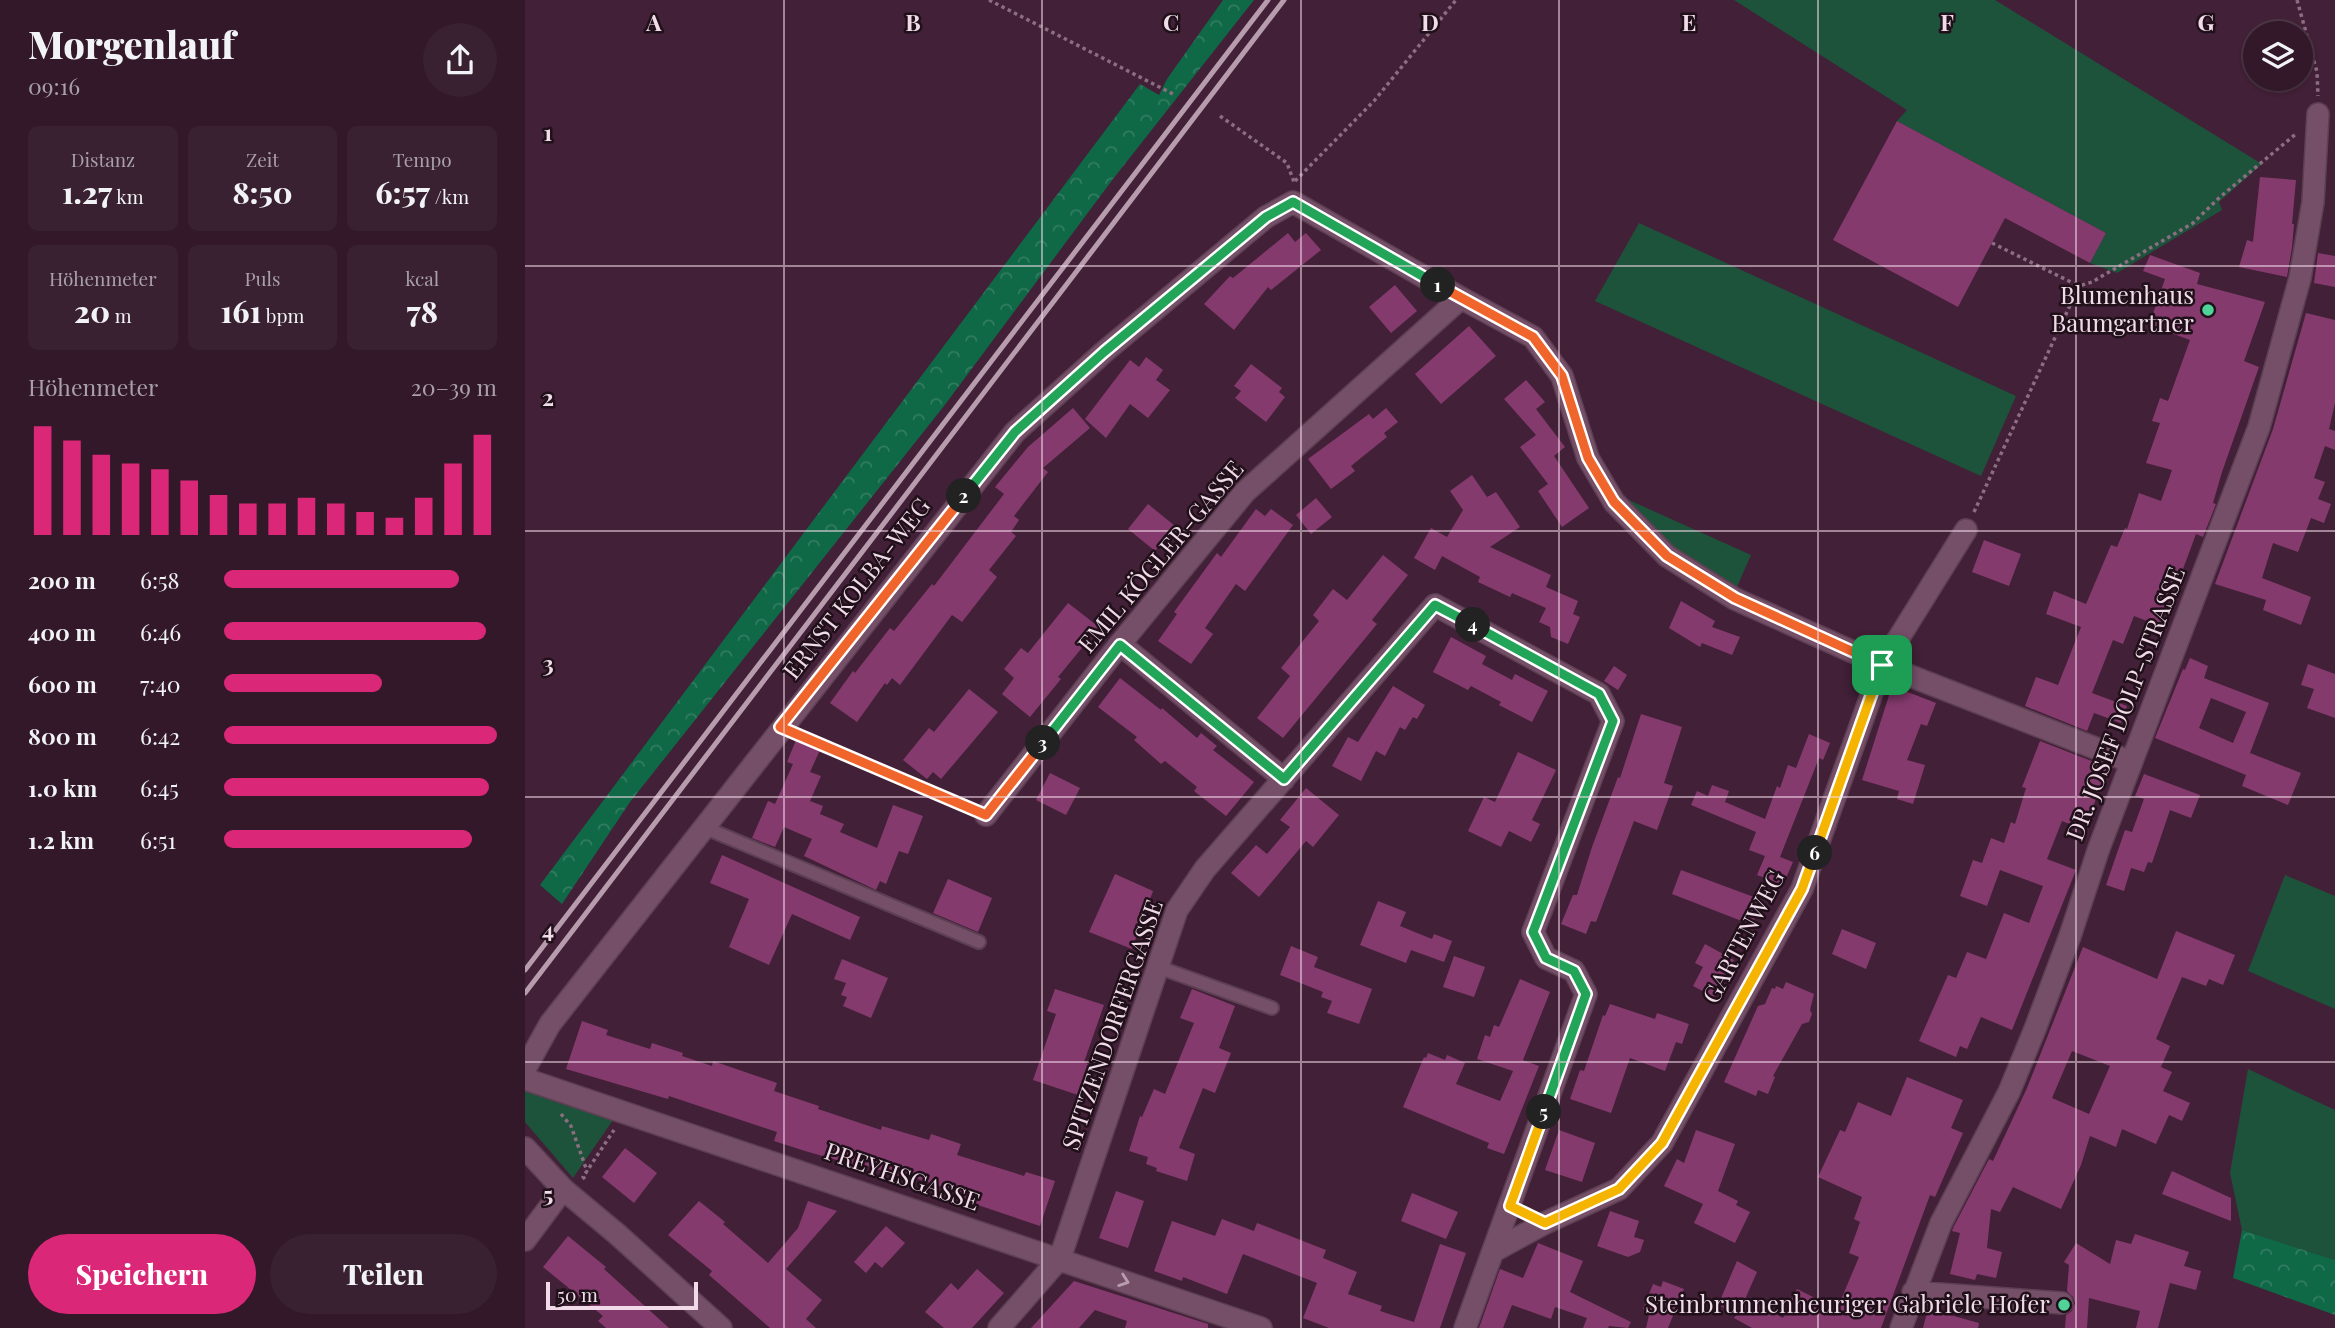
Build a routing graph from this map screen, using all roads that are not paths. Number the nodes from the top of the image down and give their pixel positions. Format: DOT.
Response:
graph roads {
  1 [pos="2318,114"];
  2 [pos="1461,298"];
  3 [pos="1966,530"];
  4 [pos="1120,645"];
  5 [pos="1882,665"];
  6 [pos="2131,762"];
  7 [pos="1284,779"];
  8 [pos="986,815"];
  9 [pos="703,827"];
  10 [pos="979,942"];
  11 [pos="1158,967"];
  12 [pos="1272,1008"];
  13 [pos="525,1069"];
  14 [pos="525,1079"];
  15 [pos="525,1148"];
  16 [pos="562,1189"];
  17 [pos="1510,1206"];
  18 [pos="1545,1223"];
  19 [pos="525,1240"];
  20 [pos="1494,1251"];
  21 [pos="1060,1258"];
  22 [pos="1913,1292"];
  23 [pos="2061,1303"];
  24 [pos="721,1328"];
  25 [pos="999,1328"];
  26 [pos="1261,1328"];
  27 [pos="1465,1328"];
  28 [pos="1901,1328"];
  1 -- 6 [label="street, DR. JOSEF DOLP-STRASSE"];
  2 -- 4 [label="street, EMIL KÖGLER-GASSE"];
  2 -- 5 [label="street"];
  2 -- 9 [label="street, ERNST KOLBA-WEG"];
  3 -- 5 [label="street, GARTENWEG"];
  4 -- 7 [label="street"];
  4 -- 8 [label="street, EMIL KÖGLER-GASSE"];
  5 -- 6 [label="street"];
  5 -- 18 [label="street, GARTENWEG"];
  6 -- 22 [label="street, DR. JOSEF DOLP-STRASSE"];
  7 -- 11 [label="street, SPITZENDORFERGASSE"];
  7 -- 17 [label="street, SPITZENDORFERGASSE"];
  9 -- 10 [label="lane"];
  9 -- 13 [label="street, ERNST KOLBA-WEG"];
  11 -- 12 [label="lane"];
  11 -- 21 [label="street, SPITZENDORFERGASSE"];
  14 -- 21 [label="street, PREYHSGASSE"];
  15 -- 16 [label="street"];
  16 -- 19 [label="street"];
  16 -- 24 [label="street"];
  17 -- 18 [label="street"];
  17 -- 20 [label="street, SPITZENDORFERGASSE"];
  18 -- 20 [label="street, GARTENWEG"];
  20 -- 27 [label="street, SPITZENDORFERGASSE"];
  21 -- 25 [label="street"];
  21 -- 26 [label="street, PREYHSGASSE, one-way"];
  22 -- 23 [label="street"];
  22 -- 28 [label="street, DR. JOSEF DOLP-STRASSE"];
}
